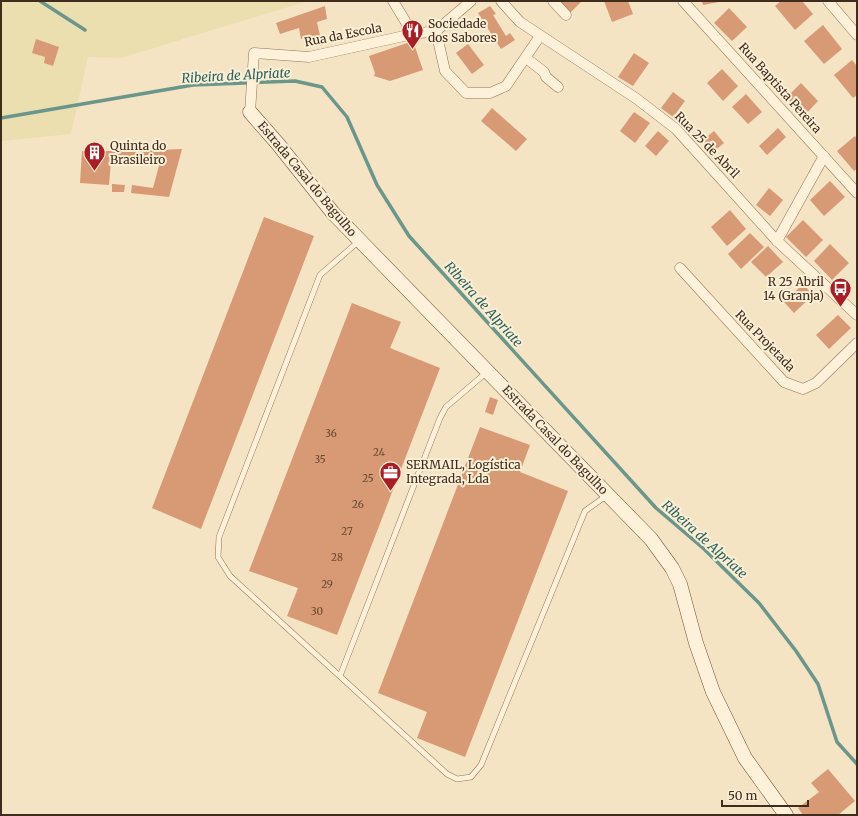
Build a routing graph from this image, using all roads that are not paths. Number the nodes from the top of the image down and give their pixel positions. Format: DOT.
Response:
graph roads {
  1 [pos="393,1"];
  2 [pos="471,1"];
  3 [pos="501,1"];
  4 [pos="553,1"];
  5 [pos="683,1"];
  6 [pos="828,1"];
  7 [pos="566,15"];
  8 [pos="436,31"];
  9 [pos="413,34"];
  10 [pos="857,35"];
  11 [pos="540,36"];
  12 [pos="526,58"];
  13 [pos="558,87"];
  14 [pos="250,112"];
  15 [pos="824,156"];
  16 [pos="857,193"];
  17 [pos="360,240"];
  18 [pos="777,241"];
  19 [pos="680,268"];
  20 [pos="857,315"];
  21 [pos="857,343"];
  22 [pos="488,371"];
  23 [pos="608,495"];
  24 [pos="340,676"];
  25 [pos="786,815"];
  1 -- 9 [label="street"];
  2 -- 8 [label="street"];
  3 -- 11 [label="street, Rua 25 de Abril"];
  4 -- 7 [label="street"];
  5 -- 15 [label="street, Rua Baptista Pereira"];
  6 -- 10 [label="street"];
  8 -- 9 [label="street, Rua da Escola"];
  8 -- 12 [label="street"];
  9 -- 14 [label="street, Rua da Escola"];
  11 -- 12 [label="street"];
  11 -- 18 [label="street, Rua 25 de Abril"];
  12 -- 13 [label="street"];
  14 -- 17 [label="street, Estrada Casal do Bagulho"];
  15 -- 16 [label="street, Rua Baptista Pereira"];
  15 -- 18 [label="street"];
  17 -- 22 [label="street, Estrada Casal do Bagulho"];
  17 -- 24 [label="lane"];
  18 -- 20 [label="street, Rua 25 de Abril"];
  19 -- 21 [label="street, Rua Projetada"];
  22 -- 23 [label="street, Estrada Casal do Bagulho"];
  22 -- 24 [label="lane"];
  23 -- 24 [label="lane"];
  23 -- 25 [label="street, Estrada Casal do Bagulho"];
}
